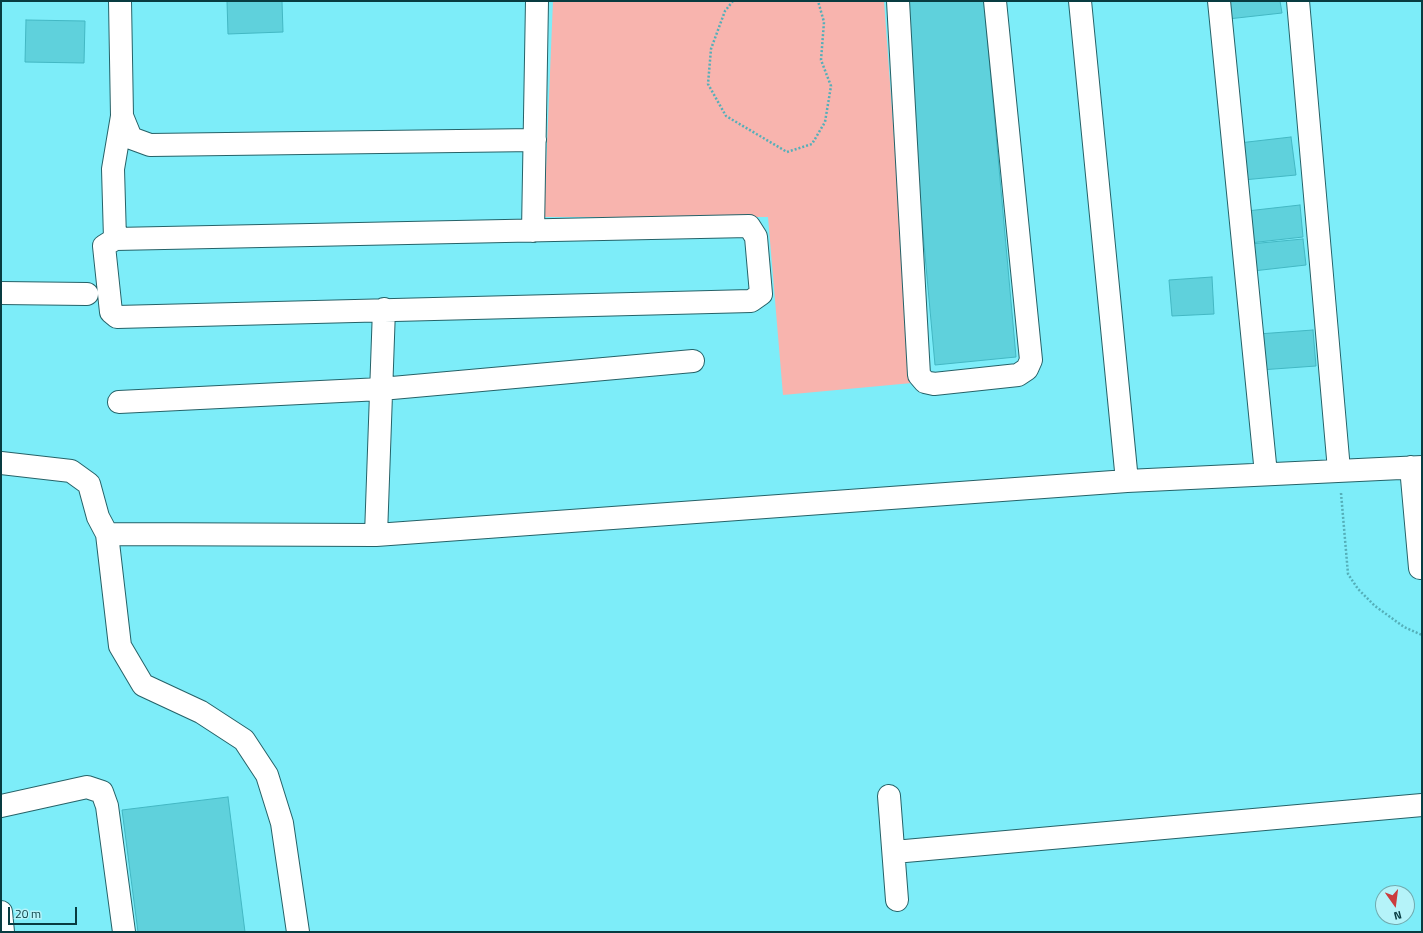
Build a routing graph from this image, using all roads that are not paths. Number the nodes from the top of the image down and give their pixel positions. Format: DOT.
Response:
graph roads {
  1 [pos="120,1"];
  2 [pos="537,1"];
  3 [pos="898,1"];
  4 [pos="995,1"];
  5 [pos="1080,1"];
  6 [pos="1220,1"];
  7 [pos="1298,1"];
  8 [pos="122,116"];
  9 [pos="535,140"];
  10 [pos="533,231"];
  11 [pos="115,239"];
  12 [pos="1,293"];
  13 [pos="88,294"];
  14 [pos="384,310"];
  15 [pos="693,361"];
  16 [pos="381,389"];
  17 [pos="119,402"];
  18 [pos="1,463"];
  19 [pos="1416,467"];
  20 [pos="1339,470"];
  21 [pos="1266,474"];
  22 [pos="1127,481"];
  23 [pos="107,534"];
  24 [pos="376,534"];
  25 [pos="1420,568"];
  26 [pos="889,796"];
  27 [pos="1422,805"];
  28 [pos="1,806"];
  29 [pos="894,852"];
  30 [pos="897,900"];
  31 [pos="1,912"];
  32 [pos="3,932"];
  33 [pos="124,932"];
  34 [pos="298,932"];
  1 -- 8 [label="street"];
  2 -- 9 [label="street"];
  3 -- 4 [label="street"];
  5 -- 22 [label="street"];
  6 -- 21 [label="street"];
  7 -- 20 [label="street"];
  8 -- 9 [label="street"];
  8 -- 11 [label="street"];
  9 -- 10 [label="street"];
  10 -- 11 [label="street"];
  10 -- 14 [label="street"];
  11 -- 14 [label="street"];
  12 -- 13 [label="street"];
  14 -- 16 [label="street"];
  15 -- 16 [label="street"];
  16 -- 17 [label="street"];
  16 -- 24 [label="street"];
  18 -- 23 [label="street"];
  19 -- 20 [label="street"];
  19 -- 25 [label="street"];
  20 -- 21 [label="street"];
  21 -- 22 [label="street"];
  22 -- 24 [label="street"];
  23 -- 24 [label="street"];
  23 -- 34 [label="street"];
  26 -- 29 [label="street"];
  27 -- 29 [label="street"];
  28 -- 33 [label="street"];
  29 -- 30 [label="street"];
  31 -- 32 [label="street"];
}
